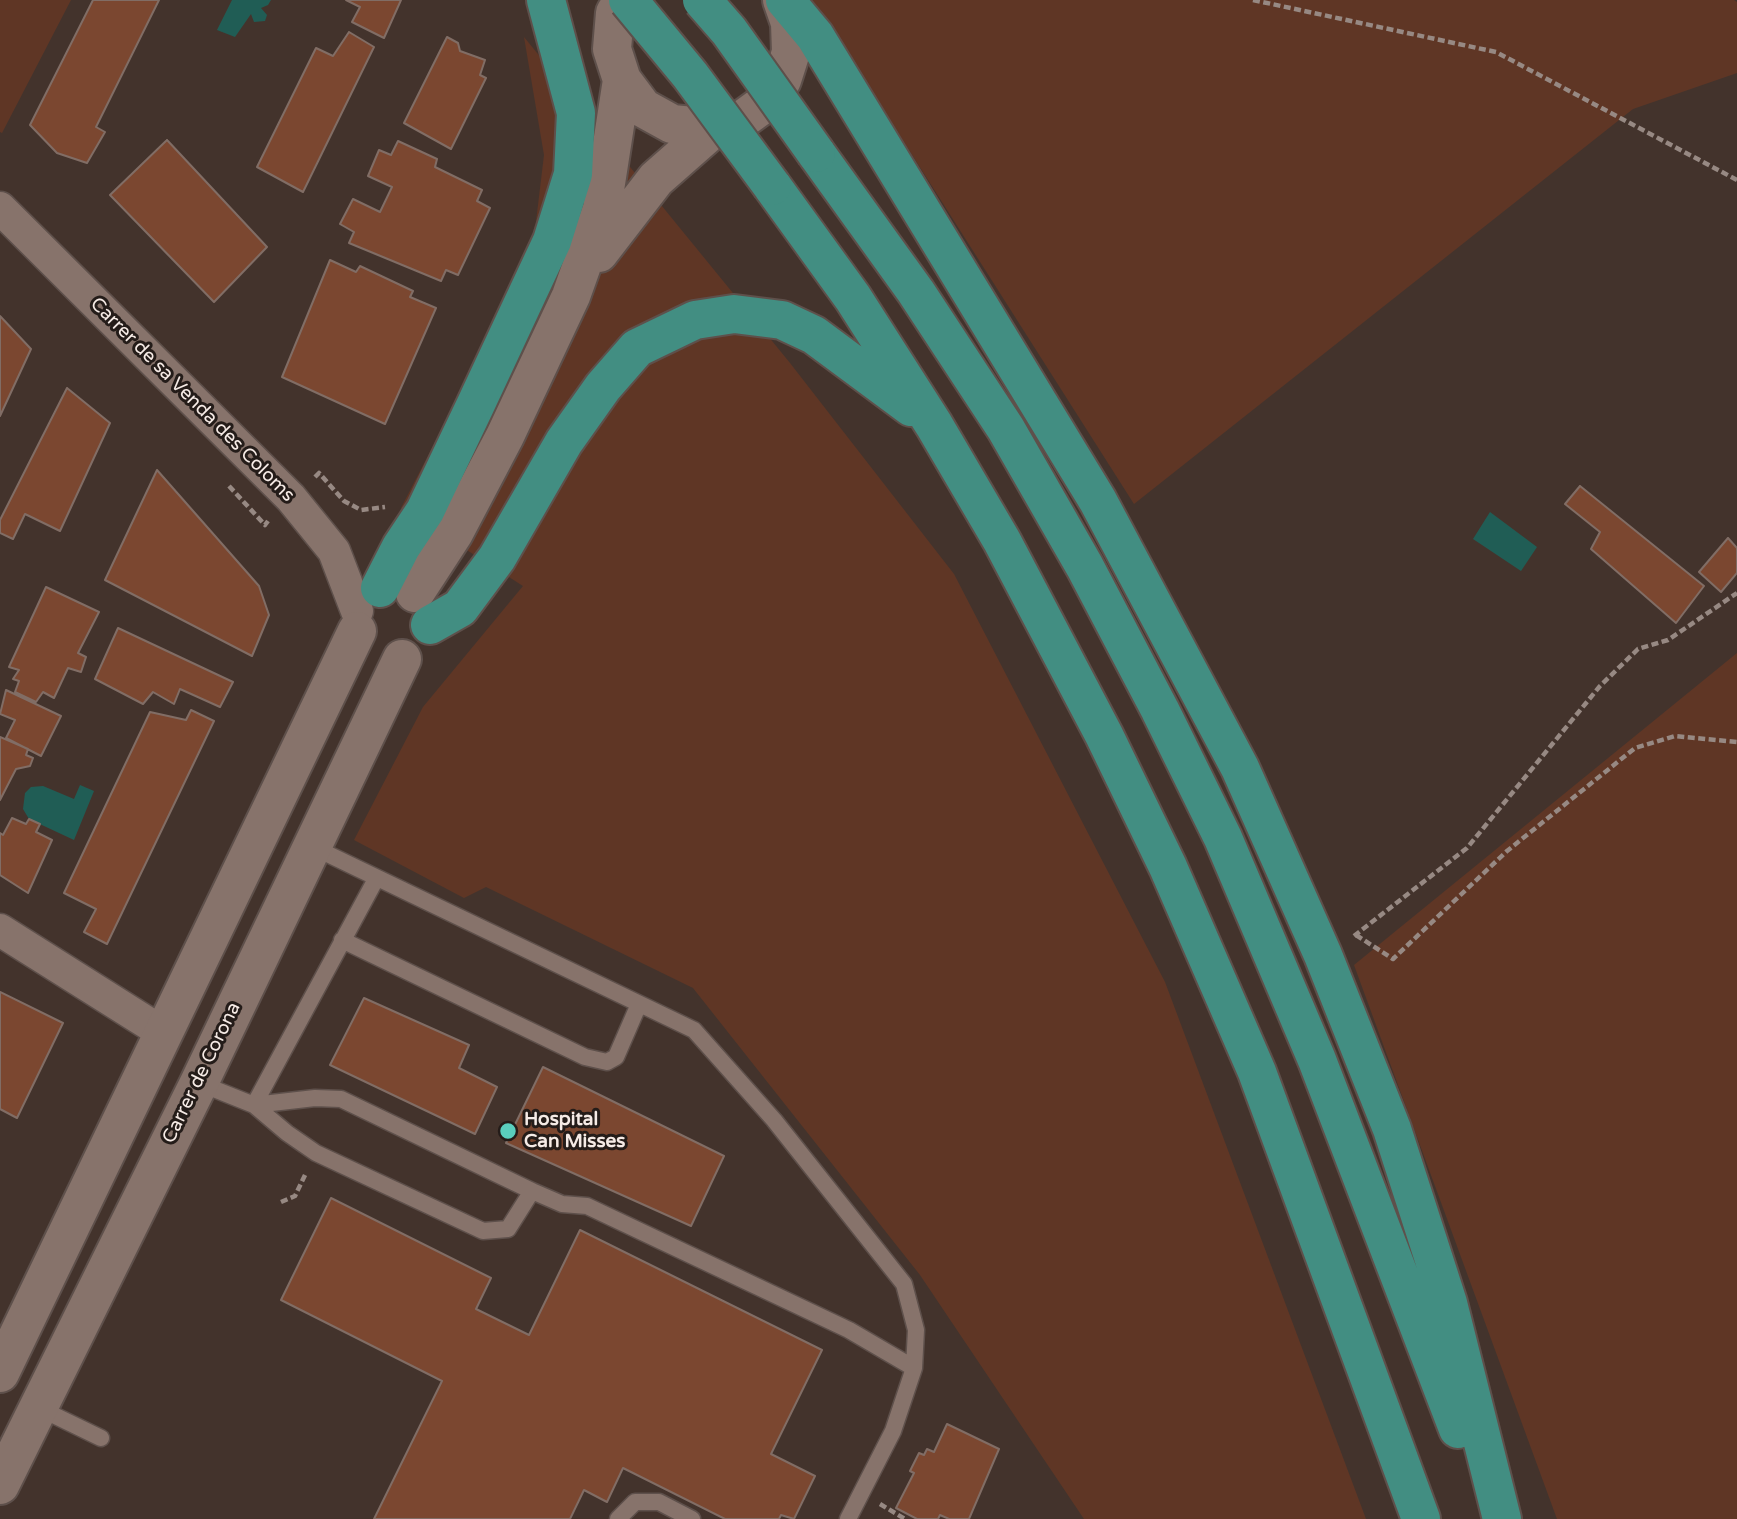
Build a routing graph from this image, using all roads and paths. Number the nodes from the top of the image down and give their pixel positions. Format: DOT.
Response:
graph roads {
  1 [pos="546,0"];
  2 [pos="626,0"];
  3 [pos="702,0"];
  4 [pos="783,0"];
  5 [pos="1254,0"];
  6 [pos="621,80"];
  7 [pos="714,128"];
  8 [pos="1737,180"];
  9 [pos="0,208"];
  10 [pos="571,296"];
  11 [pos="934,425"];
  12 [pos="220,477"];
  13 [pos="291,498"];
  14 [pos="393,504"];
  15 [pos="1737,593"];
  16 [pos="388,610"];
  17 [pos="401,659"];
  18 [pos="1737,742"];
  19 [pos="310,846"];
  20 [pos="376,879"];
  21 [pos="0,930"];
  22 [pos="342,940"];
  23 [pos="639,1004"];
  24 [pos="165,1034"];
  25 [pos="199,1083"];
  26 [pos="254,1104"];
  27 [pos="532,1191"];
  28 [pos="914,1368"];
  29 [pos="0,1373"];
  30 [pos="39,1408"];
  31 [pos="101,1438"];
  32 [pos="0,1485"];
  33 [pos="618,1519"];
  34 [pos="692,1519"];
  35 [pos="848,1519"];
  36 [pos="1421,1519"];
  37 [pos="1492,1519"];
  38 [pos="1502,1519"];
  1 -- 16 [label="highway"];
  2 -- 6 [label="street"];
  2 -- 11 [label="highway, bridge"];
  3 -- 37 [label="highway, bridge"];
  4 -- 7 [label="street"];
  4 -- 38 [label="highway"];
  5 -- 8 [label="path"];
  6 -- 7 [label="street"];
  6 -- 10 [label="street"];
  7 -- 10 [label="street"];
  9 -- 13 [label="street, Carrer de sa Venda des Coloms"];
  10 -- 16 [label="street"];
  11 -- 16 [label="highway"];
  11 -- 36 [label="highway"];
  12 -- 13 [label="path"];
  13 -- 14 [label="path"];
  13 -- 16 [label="street, Carrer de sa Venda des Coloms"];
  15 -- 18 [label="path"];
  16 -- 17 [label="street"];
  16 -- 17 [label="street"];
  16 -- 24 [label="street"];
  17 -- 19 [label="street, Carrer de Corona"];
  19 -- 20 [label="lane"];
  19 -- 25 [label="street, Carrer de Corona"];
  20 -- 22 [label="lane"];
  20 -- 23 [label="lane"];
  21 -- 24 [label="street"];
  22 -- 23 [label="lane"];
  22 -- 26 [label="lane"];
  23 -- 28 [label="lane"];
  24 -- 29 [label="street"];
  25 -- 26 [label="lane"];
  25 -- 30 [label="street, Carrer de Corona"];
  26 -- 27 [label="lane"];
  26 -- 27 [label="lane"];
  27 -- 28 [label="lane"];
  28 -- 35 [label="lane"];
  30 -- 31 [label="lane"];
  30 -- 32 [label="street, Carrer de Corona"];
  33 -- 34 [label="lane"];
}
